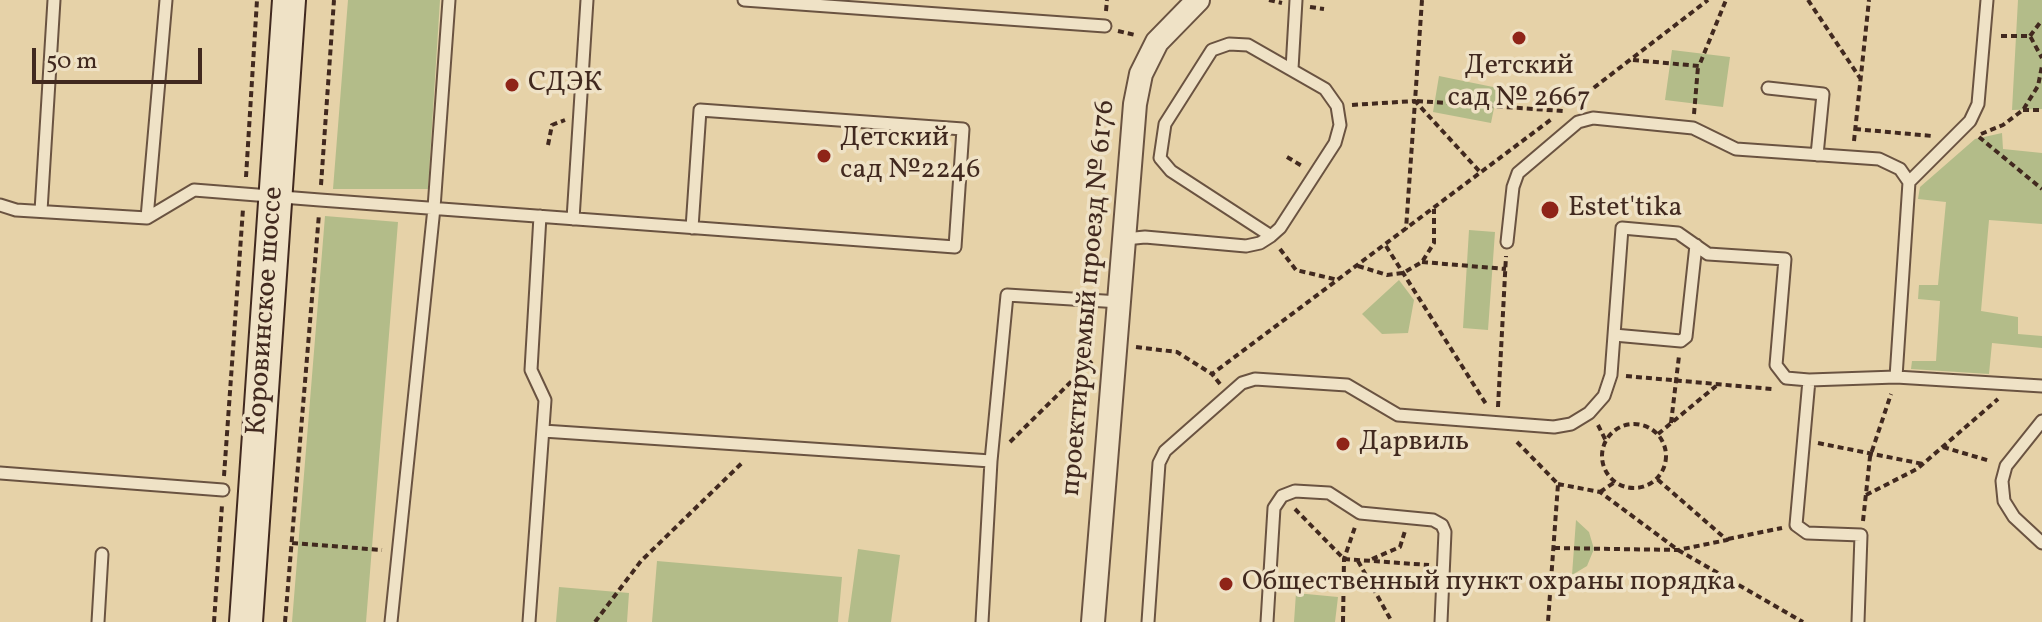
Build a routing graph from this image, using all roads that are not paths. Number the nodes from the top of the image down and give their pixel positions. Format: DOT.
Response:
graph roads {
  1 [pos="54,0"];
  2 [pos="166,0"];
  3 [pos="289,0"];
  4 [pos="449,0"];
  5 [pos="587,0"];
  6 [pos="744,0"];
  7 [pos="1198,0"];
  8 [pos="1296,0"];
  9 [pos="1987,0"];
  10 [pos="1105,26"];
  11 [pos="1292,69"];
  12 [pos="1768,88"];
  13 [pos="1817,155"];
  14 [pos="1909,182"];
  15 [pos="260,195"];
  16 [pos="0,205"];
  17 [pos="434,208"];
  18 [pos="41,211"];
  19 [pos="540,216"];
  20 [pos="147,218"];
  21 [pos="573,219"];
  22 [pos="692,228"];
  23 [pos="1271,236"];
  24 [pos="1125,239"];
  25 [pos="1507,242"];
  26 [pos="1696,245"];
  27 [pos="1120,302"];
  28 [pos="1614,335"];
  29 [pos="1896,377"];
  30 [pos="1809,380"];
  31 [pos="2042,386"];
  32 [pos="2042,421"];
  33 [pos="543,431"];
  34 [pos="991,461"];
  35 [pos="0,473"];
  36 [pos="223,490"];
  37 [pos="2042,543"];
  38 [pos="102,554"];
  39 [pos="98,622"];
  40 [pos="246,622"];
  41 [pos="391,622"];
  42 [pos="529,622"];
  43 [pos="982,622"];
  44 [pos="1093,622"];
  45 [pos="1148,622"];
  46 [pos="1267,622"];
  47 [pos="1441,622"];
  48 [pos="1858,622"];
  1 -- 18 [label="lane"];
  2 -- 20 [label="lane"];
  3 -- 15 [label="main road, Коровинское шоссе"];
  4 -- 17 [label="lane"];
  5 -- 21 [label="lane"];
  6 -- 10 [label="lane"];
  7 -- 24 [label="street, проектируемый проезд № 6176"];
  8 -- 11 [label="lane"];
  9 -- 14 [label="lane"];
  11 -- 23 [label="lane"];
  11 -- 23 [label="lane"];
  12 -- 13 [label="lane"];
  13 -- 14 [label="lane"];
  13 -- 25 [label="lane"];
  14 -- 29 [label="lane"];
  15 -- 17 [label="lane"];
  15 -- 20 [label="lane"];
  15 -- 40 [label="main road, Коровинское шоссе"];
  16 -- 18 [label="lane"];
  17 -- 19 [label="lane"];
  17 -- 41 [label="lane"];
  18 -- 20 [label="lane"];
  19 -- 21 [label="lane"];
  19 -- 33 [label="lane"];
  21 -- 22 [label="lane"];
  22 -- 22 [label="lane"];
  23 -- 24 [label="lane"];
  24 -- 27 [label="street, проектируемый проезд № 6176"];
  26 -- 28 [label="lane"];
  26 -- 28 [label="lane"];
  26 -- 30 [label="lane"];
  27 -- 34 [label="lane"];
  27 -- 44 [label="street, проектируемый проезд № 6176"];
  28 -- 45 [label="lane"];
  29 -- 30 [label="lane"];
  29 -- 31 [label="lane"];
  30 -- 48 [label="lane"];
  32 -- 37 [label="lane"];
  33 -- 34 [label="lane"];
  33 -- 42 [label="lane"];
  34 -- 43 [label="lane"];
  35 -- 36 [label="lane"];
  38 -- 39 [label="lane"];
  46 -- 47 [label="lane"];
}
